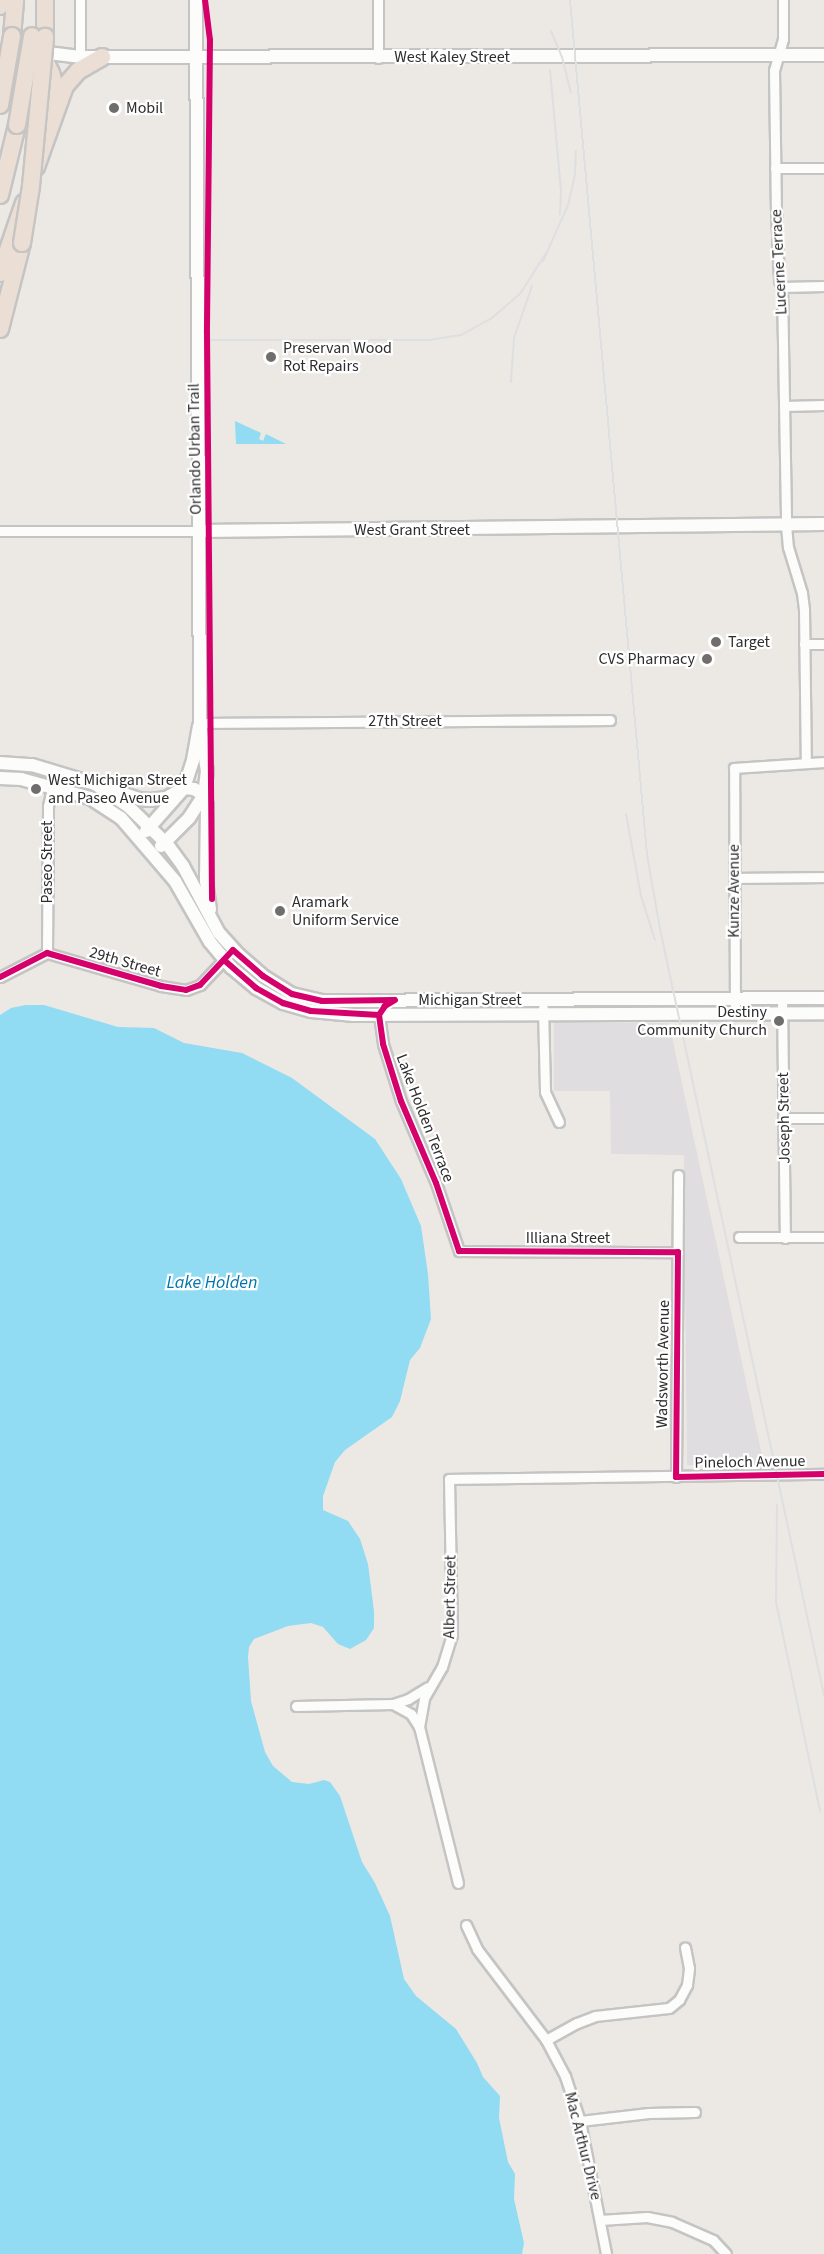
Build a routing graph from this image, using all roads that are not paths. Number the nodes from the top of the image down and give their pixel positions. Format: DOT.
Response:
graph roads {
  1 [pos="1,0"];
  2 [pos="15,0"];
  3 [pos="37,0"];
  4 [pos="45,0"];
  5 [pos="80,0"];
  6 [pos="196,0"];
  7 [pos="378,0"];
  8 [pos="783,0"];
  9 [pos="0,6"];
  10 [pos="35,42"];
  11 [pos="0,52"];
  12 [pos="197,55"];
  13 [pos="779,55"];
  14 [pos="824,55"];
  15 [pos="80,57"];
  16 [pos="102,57"];
  17 [pos="378,58"];
  18 [pos="48,65"];
  19 [pos="0,66"];
  20 [pos="0,87"];
  21 [pos="0,105"];
  22 [pos="47,113"];
  23 [pos="775,168"];
  24 [pos="824,168"];
  25 [pos="0,195"];
  26 [pos="17,238"];
  27 [pos="0,273"];
  28 [pos="824,286"];
  29 [pos="782,287"];
  30 [pos="0,329"];
  31 [pos="824,405"];
  32 [pos="784,406"];
  33 [pos="824,524"];
  34 [pos="786,525"];
  35 [pos="0,531"];
  36 [pos="200,531"];
  37 [pos="804,644"];
  38 [pos="824,644"];
  39 [pos="610,720"];
  40 [pos="200,723"];
  41 [pos="824,762"];
  42 [pos="0,763"];
  43 [pos="806,763"];
  44 [pos="56,772"];
  45 [pos="0,778"];
  46 [pos="95,784"];
  47 [pos="51,787"];
  48 [pos="184,788"];
  49 [pos="204,795"];
  50 [pos="150,827"];
  51 [pos="139,837"];
  52 [pos="167,844"];
  53 [pos="152,850"];
  54 [pos="824,877"];
  55 [pos="734,878"];
  56 [pos="212,920"];
  57 [pos="233,950"];
  58 [pos="47,953"];
  59 [pos="225,960"];
  60 [pos="0,977"];
  61 [pos="824,998"];
  62 [pos="735,999"];
  63 [pos="782,999"];
  64 [pos="395,1000"];
  65 [pos="543,1000"];
  66 [pos="824,1013"];
  67 [pos="735,1014"];
  68 [pos="782,1014"];
  69 [pos="379,1015"];
  70 [pos="543,1015"];
  71 [pos="784,1118"];
  72 [pos="824,1118"];
  73 [pos="559,1122"];
  74 [pos="678,1175"];
  75 [pos="739,1237"];
  76 [pos="824,1237"];
  77 [pos="785,1238"];
  78 [pos="459,1251"];
  79 [pos="678,1252"];
  80 [pos="824,1474"];
  81 [pos="676,1477"];
  82 [pos="449,1479"];
  83 [pos="428,1686"];
  84 [pos="393,1704"];
  85 [pos="296,1706"];
  86 [pos="419,1727"];
  87 [pos="458,1883"];
  88 [pos="466,1924"];
  89 [pos="685,1947"];
  90 [pos="546,2040"];
  91 [pos="695,2112"];
  92 [pos="579,2121"];
  93 [pos="600,2220"];
  94 [pos="606,2254"];
  95 [pos="726,2254"];
  1 -- 9 [label="highway"];
  2 -- 21 [label="highway, bridge"];
  3 -- 10 [label="highway"];
  4 -- 10 [label="highway"];
  5 -- 15 [label="street"];
  6 -- 12 [label="street"];
  7 -- 17 [label="street"];
  8 -- 13 [label="street, Lucerne Terrace"];
  10 -- 11 [label="street, West Kaley Street"];
  10 -- 15 [label="street, West Kaley Street"];
  10 -- 18 [label="highway"];
  10 -- 25 [label="highway, bridge"];
  10 -- 26 [label="highway, bridge"];
  12 -- 16 [label="street, West Kaley Street"];
  12 -- 17 [label="street, West Kaley Street"];
  12 -- 36 [label="street"];
  13 -- 14 [label="street, West Kaley Street"];
  13 -- 17 [label="street, West Kaley Street"];
  13 -- 23 [label="street, Lucerne Terrace"];
  15 -- 16 [label="street, West Kaley Street"];
  15 -- 18 [label="street, West Kaley Street"];
  16 -- 26 [label="highway"];
  18 -- 19 [label="street, West Kaley Street"];
  18 -- 22 [label="highway"];
  20 -- 22 [label="highway"];
  22 -- 26 [label="highway"];
  23 -- 24 [label="street"];
  23 -- 29 [label="street, Lucerne Terrace"];
  26 -- 27 [label="highway"];
  26 -- 30 [label="highway"];
  28 -- 29 [label="street"];
  29 -- 32 [label="street, Lucerne Terrace"];
  31 -- 32 [label="street"];
  32 -- 34 [label="street, Lucerne Terrace"];
  33 -- 34 [label="street, West Grant Street"];
  34 -- 36 [label="street, West Grant Street"];
  34 -- 37 [label="street, Lucerne Terrace"];
  35 -- 36 [label="street, West Grant Street"];
  36 -- 40 [label="street"];
  37 -- 38 [label="street"];
  37 -- 43 [label="street, Lucerne Terrace"];
  39 -- 40 [label="street, 27th Street"];
  40 -- 48 [label="street"];
  40 -- 49 [label="street"];
  41 -- 43 [label="street"];
  42 -- 44 [label="street, Michigan Street"];
  43 -- 55 [label="street, Kunze Avenue"];
  44 -- 46 [label="street, Michigan Street"];
  44 -- 47 [label="street, Paseo Street"];
  45 -- 47 [label="street, Michigan Street"];
  46 -- 48 [label="street"];
  46 -- 50 [label="street, Michigan Street"];
  47 -- 51 [label="street, Michigan Street"];
  47 -- 58 [label="street, Paseo Street"];
  48 -- 49 [label="street"];
  48 -- 50 [label="street"];
  49 -- 52 [label="street"];
  49 -- 56 [label="street"];
  50 -- 51 [label="street"];
  50 -- 52 [label="street, Michigan Street"];
  51 -- 53 [label="street, Michigan Street"];
  52 -- 53 [label="street"];
  52 -- 56 [label="street, Michigan Street"];
  53 -- 59 [label="street, Michigan Street"];
  54 -- 55 [label="street"];
  55 -- 62 [label="street, Kunze Avenue"];
  56 -- 57 [label="street, Michigan Street"];
  57 -- 59 [label="street, 29th Street"];
  57 -- 64 [label="street, Michigan Street"];
  58 -- 59 [label="street, 29th Street"];
  58 -- 60 [label="street"];
  59 -- 69 [label="street, Michigan Street"];
  61 -- 63 [label="street, Michigan Street"];
  62 -- 63 [label="street, Michigan Street"];
  62 -- 65 [label="street, Michigan Street"];
  62 -- 67 [label="street, Kunze Avenue"];
  63 -- 68 [label="street, Joseph Street"];
  64 -- 65 [label="street, Michigan Street"];
  64 -- 69 [label="street"];
  65 -- 70 [label="street"];
  66 -- 68 [label="street, Michigan Street"];
  67 -- 68 [label="street, Michigan Street"];
  67 -- 70 [label="street, Michigan Street"];
  68 -- 71 [label="street, Joseph Street"];
  69 -- 70 [label="street, Michigan Street"];
  69 -- 78 [label="street, Lake Holden Terrace"];
  70 -- 73 [label="street"];
  71 -- 72 [label="street"];
  71 -- 77 [label="street, Joseph Street"];
  74 -- 79 [label="street, Wadsworth Avenue"];
  75 -- 77 [label="street"];
  76 -- 77 [label="street"];
  78 -- 79 [label="street, Illiana Street"];
  79 -- 81 [label="street, Wadsworth Avenue"];
  80 -- 81 [label="street, Pineloch Avenue"];
  81 -- 82 [label="street, Pineloch Avenue"];
  82 -- 83 [label="street, Albert Street"];
  83 -- 84 [label="street"];
  83 -- 86 [label="street, Albert Street"];
  84 -- 85 [label="street"];
  84 -- 86 [label="street"];
  86 -- 87 [label="street, Albert Street"];
  88 -- 90 [label="street, Mac Arthur Drive"];
  89 -- 90 [label="street"];
  90 -- 92 [label="street, Mac Arthur Drive"];
  91 -- 92 [label="street"];
  92 -- 93 [label="street, Mac Arthur Drive"];
  93 -- 94 [label="street, Mac Arthur Drive"];
  93 -- 95 [label="street"];
}
